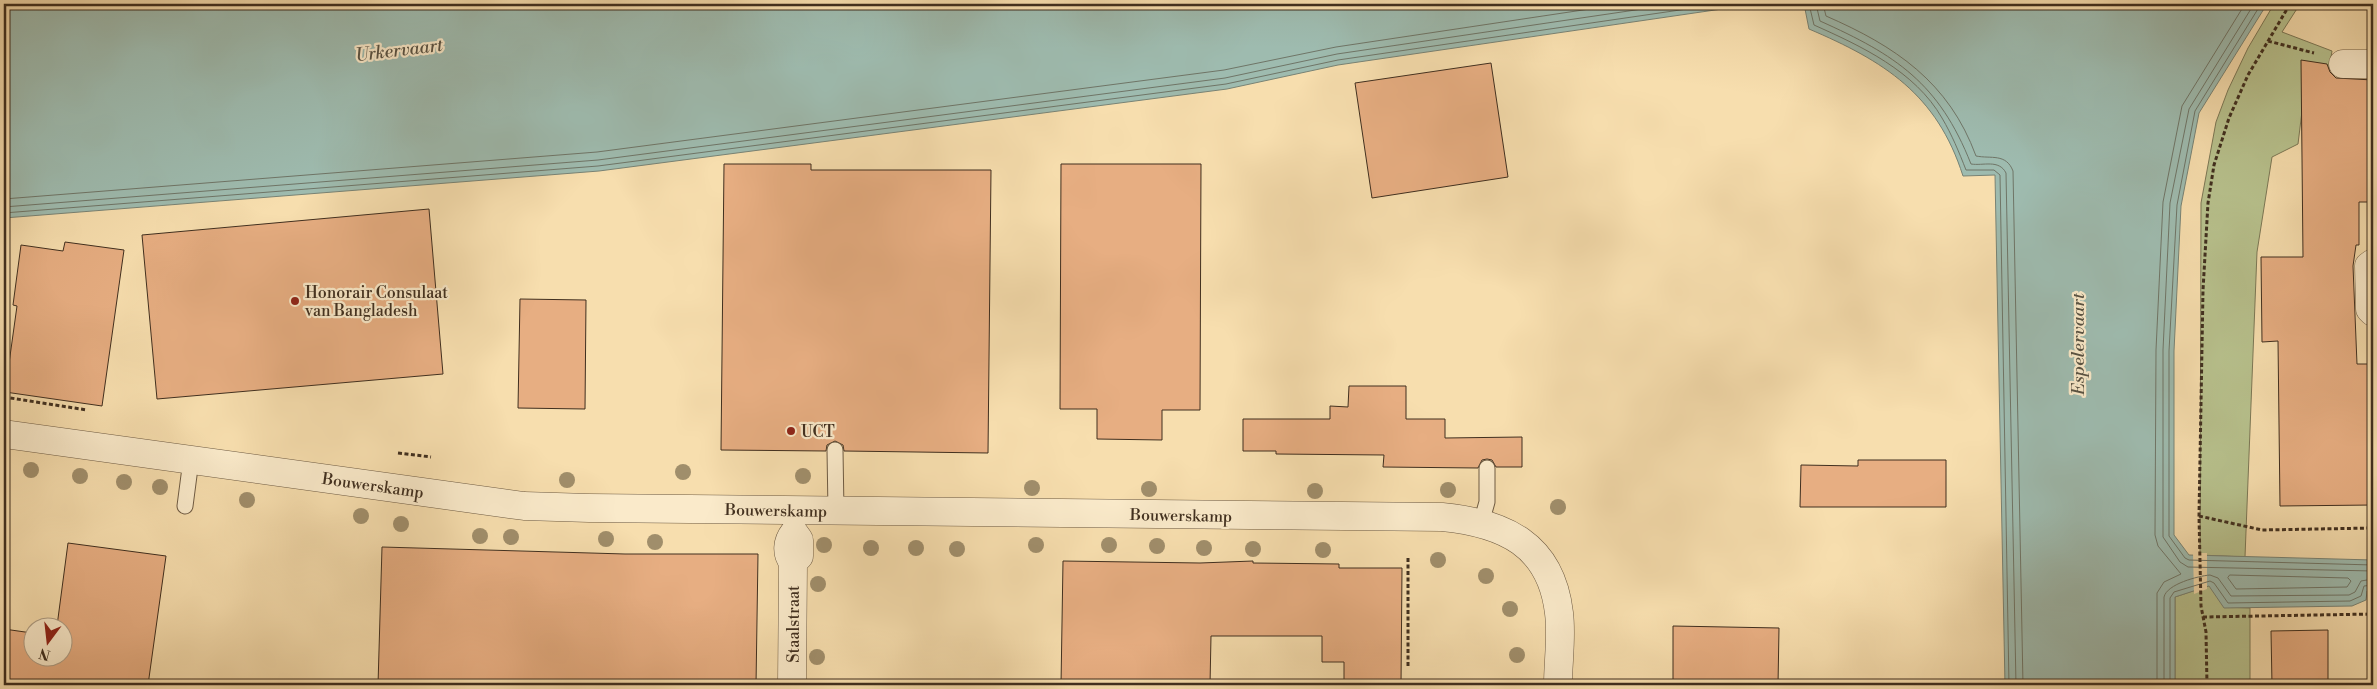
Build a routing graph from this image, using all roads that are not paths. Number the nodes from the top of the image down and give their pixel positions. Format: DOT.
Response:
graph roads {
  1 [pos="2330,59"];
  2 [pos="2373,64"];
  3 [pos="2373,263"];
  4 [pos="2373,312"];
  5 [pos="4,434"];
  6 [pos="835,450"];
  7 [pos="191,460"];
  8 [pos="1487,468"];
  9 [pos="185,506"];
  10 [pos="836,511"];
  11 [pos="794,522"];
  12 [pos="1481,523"];
  13 [pos="792,685"];
  14 [pos="1558,685"];
  1 -- 2 [label="street"];
  3 -- 4 [label="street"];
  5 -- 7 [label="street, Bouwerskamp"];
  6 -- 10 [label="lane"];
  7 -- 9 [label="lane"];
  7 -- 11 [label="street, Bouwerskamp"];
  8 -- 12 [label="lane"];
  10 -- 11 [label="street, Bouwerskamp"];
  10 -- 12 [label="street, Bouwerskamp"];
  11 -- 13 [label="street, Staalstraat"];
  12 -- 14 [label="street, Bouwerskamp"];
}
